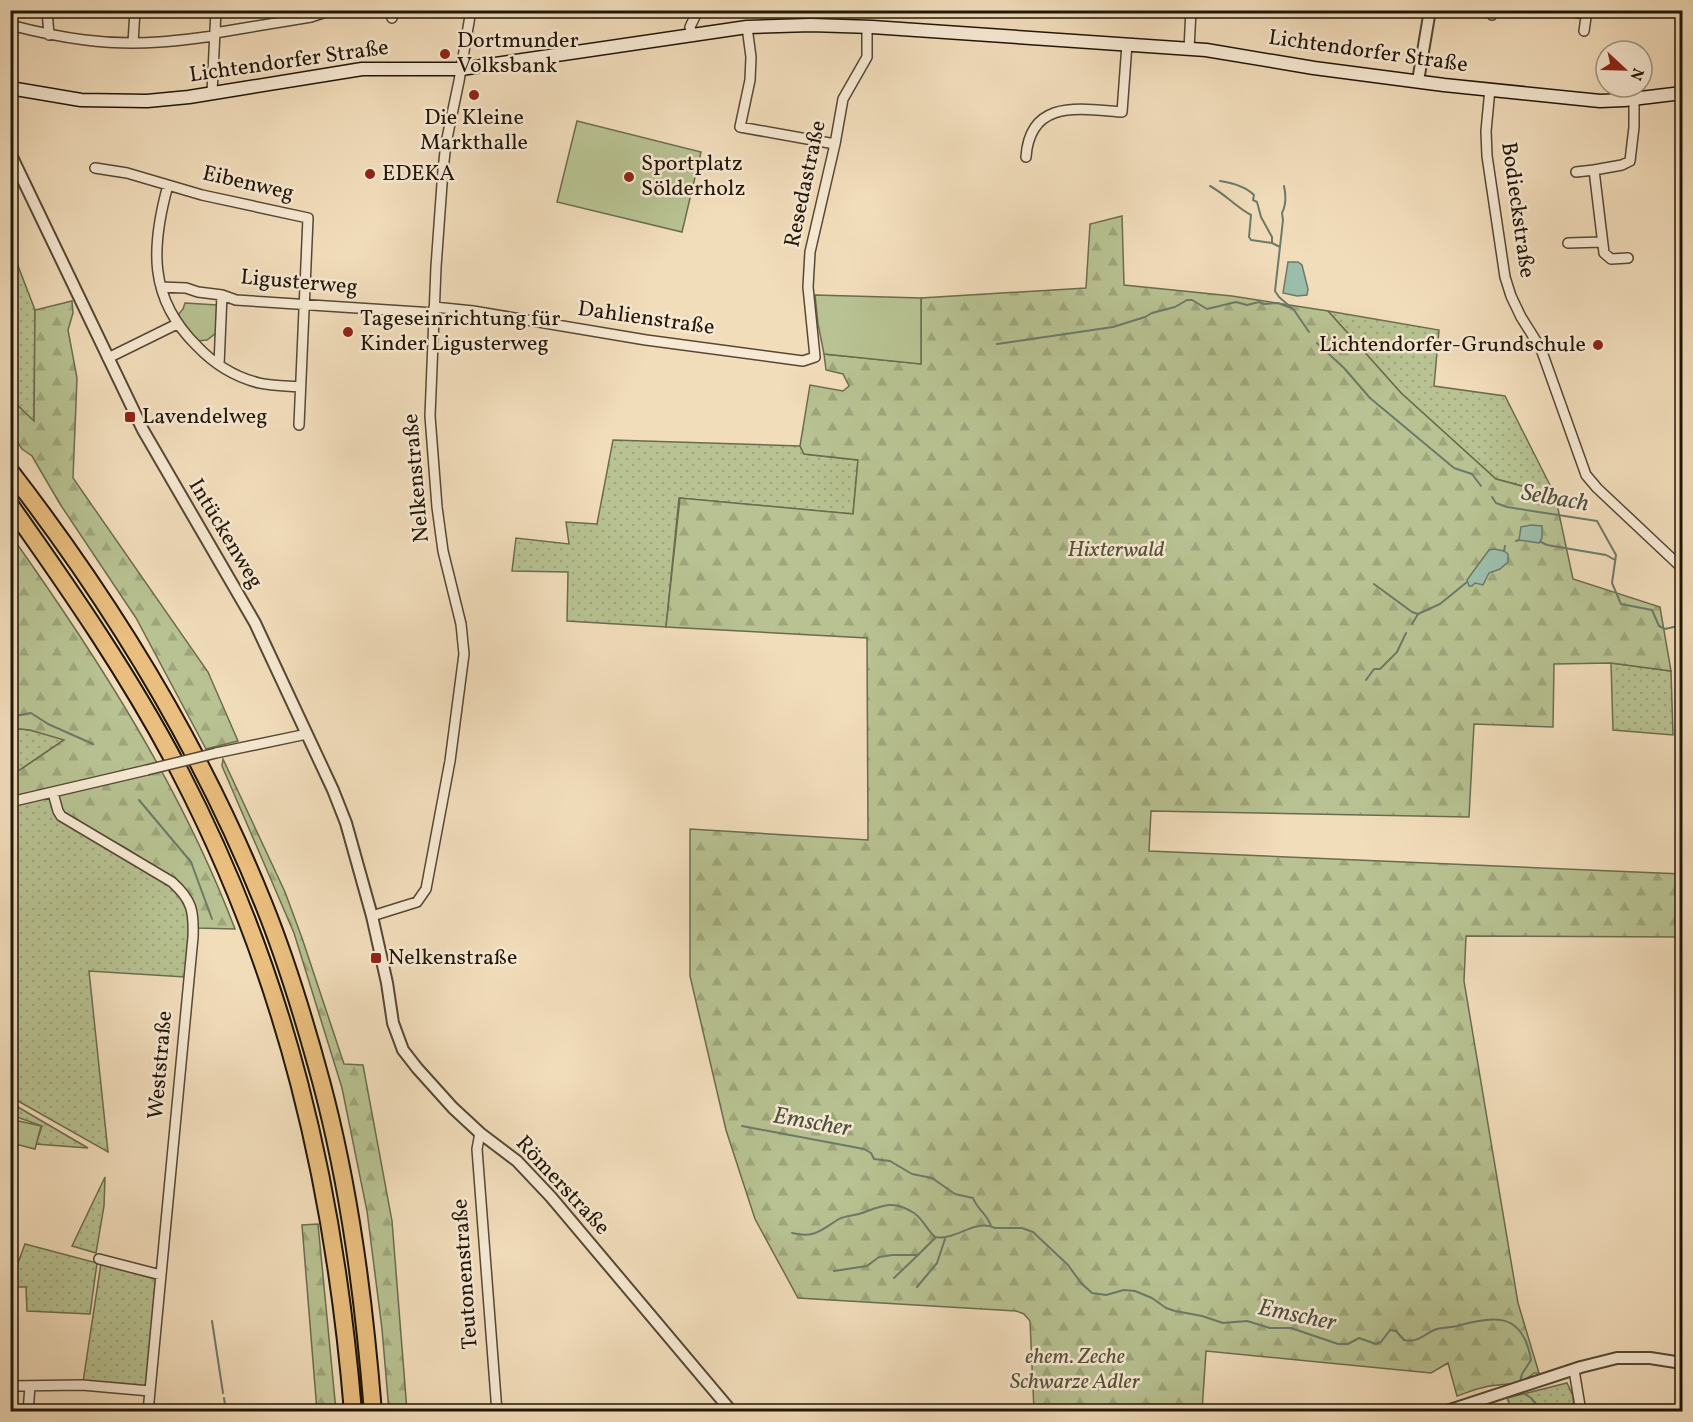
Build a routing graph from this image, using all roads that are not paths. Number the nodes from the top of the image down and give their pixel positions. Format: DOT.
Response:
graph roads {
  1 [pos="47,10"];
  2 [pos="135,10"];
  3 [pos="216,10"];
  4 [pos="471,10"];
  5 [pos="698,10"];
  6 [pos="1191,10"];
  7 [pos="1430,10"];
  8 [pos="1562,10"];
  9 [pos="329,11"];
  10 [pos="1587,12"];
  11 [pos="10,25"];
  12 [pos="747,27"];
  13 [pos="867,27"];
  14 [pos="1584,31"];
  15 [pos="215,34"];
  16 [pos="49,35"];
  17 [pos="692,36"];
  18 [pos="133,43"];
  19 [pos="1127,44"];
  20 [pos="1189,49"];
  21 [pos="461,69"];
  22 [pos="1418,81"];
  23 [pos="10,88"];
  24 [pos="1490,89"];
  25 [pos="212,93"];
  26 [pos="1683,93"];
  27 [pos="1654,97"];
  28 [pos="1634,99"];
  29 [pos="835,144"];
  30 [pos="10,153"];
  31 [pos="1026,157"];
  32 [pos="94,168"];
  33 [pos="1594,170"];
  34 [pos="1575,172"];
  35 [pos="168,185"];
  36 [pos="1602,242"];
  37 [pos="1568,243"];
  38 [pos="1628,258"];
  39 [pos="161,287"];
  40 [pos="222,295"];
  41 [pos="304,305"];
  42 [pos="434,310"];
  43 [pos="177,324"];
  44 [pos="815,357"];
  45 [pos="108,358"];
  46 [pos="219,365"];
  47 [pos="300,387"];
  48 [pos="299,425"];
  49 [pos="10,471"];
  50 [pos="10,505"];
  51 [pos="1683,568"];
  52 [pos="307,734"];
  53 [pos="53,793"];
  54 [pos="10,802"];
  55 [pos="372,916"];
  56 [pos="378,946"];
  57 [pos="480,1133"];
  58 [pos="99,1259"];
  59 [pos="161,1275"];
  60 [pos="1683,1364"];
  61 [pos="1574,1370"];
  62 [pos="10,1386"];
  63 [pos="30,1386"];
  64 [pos="150,1391"];
  65 [pos="28,1412"];
  66 [pos="148,1412"];
  67 [pos="352,1412"];
  68 [pos="373,1412"];
  69 [pos="496,1412"];
  70 [pos="732,1412"];
  71 [pos="1444,1412"];
  72 [pos="1581,1412"];
  1 -- 16 [label="street"];
  2 -- 18 [label="street"];
  3 -- 15 [label="street"];
  4 -- 21 [label="street, Nelkenstraße"];
  5 -- 17 [label="street"];
  6 -- 20 [label="street"];
  7 -- 22 [label="street"];
  8 -- 10 [label="street"];
  9 -- 15 [label="street"];
  10 -- 14 [label="street"];
  11 -- 16 [label="street"];
  12 -- 13 [label="main road, Lichtendorfer Straße"];
  12 -- 17 [label="main road, Lichtendorfer Straße"];
  12 -- 29 [label="street"];
  13 -- 19 [label="main road, Lichtendorfer Straße"];
  13 -- 29 [label="street, Resedastraße"];
  15 -- 18 [label="street"];
  15 -- 25 [label="street"];
  16 -- 18 [label="street"];
  17 -- 21 [label="main road, Lichtendorfer Straße"];
  19 -- 20 [label="main road, Lichtendorfer Straße"];
  19 -- 31 [label="street"];
  20 -- 22 [label="main road, Lichtendorfer Straße"];
  21 -- 25 [label="main road, Lichtendorfer Straße"];
  21 -- 42 [label="street, Nelkenstraße"];
  22 -- 24 [label="main road, Lichtendorfer Straße"];
  23 -- 25 [label="main road, Lichtendorfer Straße"];
  24 -- 28 [label="main road, Lichtendorfer Straße"];
  24 -- 51 [label="street, Bodieckstraße"];
  26 -- 27 [label="main road, Lichtendorfer Straße"];
  28 -- 33 [label="street"];
  29 -- 44 [label="street, Resedastraße"];
  30 -- 45 [label="street, Intückenweg"];
  32 -- 35 [label="street, Eibenweg"];
  33 -- 34 [label="street"];
  33 -- 36 [label="street"];
  35 -- 39 [label="street"];
  35 -- 41 [label="street, Eibenweg"];
  36 -- 37 [label="street"];
  36 -- 38 [label="street"];
  39 -- 40 [label="street, Ligusterweg"];
  39 -- 43 [label="street"];
  40 -- 41 [label="street, Ligusterweg"];
  40 -- 46 [label="street"];
  41 -- 42 [label="street, Ligusterweg"];
  41 -- 47 [label="street"];
  42 -- 44 [label="street, Dahlienstraße"];
  42 -- 55 [label="street, Nelkenstraße"];
  43 -- 45 [label="street"];
  43 -- 46 [label="street"];
  45 -- 52 [label="street, Intückenweg"];
  46 -- 47 [label="street"];
  47 -- 48 [label="street"];
  49 -- 68 [label="highway"];
  50 -- 67 [label="highway"];
  52 -- 53 [label="street, bridge"];
  52 -- 55 [label="street, Intückenweg"];
  53 -- 54 [label="street"];
  53 -- 59 [label="street, Weststraße"];
  55 -- 56 [label="street, Intückenweg"];
  56 -- 57 [label="street, Römerstraße"];
  57 -- 69 [label="street, Teutonenstraße"];
  57 -- 70 [label="street, Römerstraße"];
  58 -- 59 [label="street"];
  59 -- 64 [label="street, Weststraße"];
  60 -- 61 [label="street"];
  61 -- 71 [label="street"];
  61 -- 72 [label="street"];
  62 -- 63 [label="street"];
  63 -- 64 [label="street"];
  63 -- 65 [label="street"];
  64 -- 66 [label="street, Weststraße"];
}
